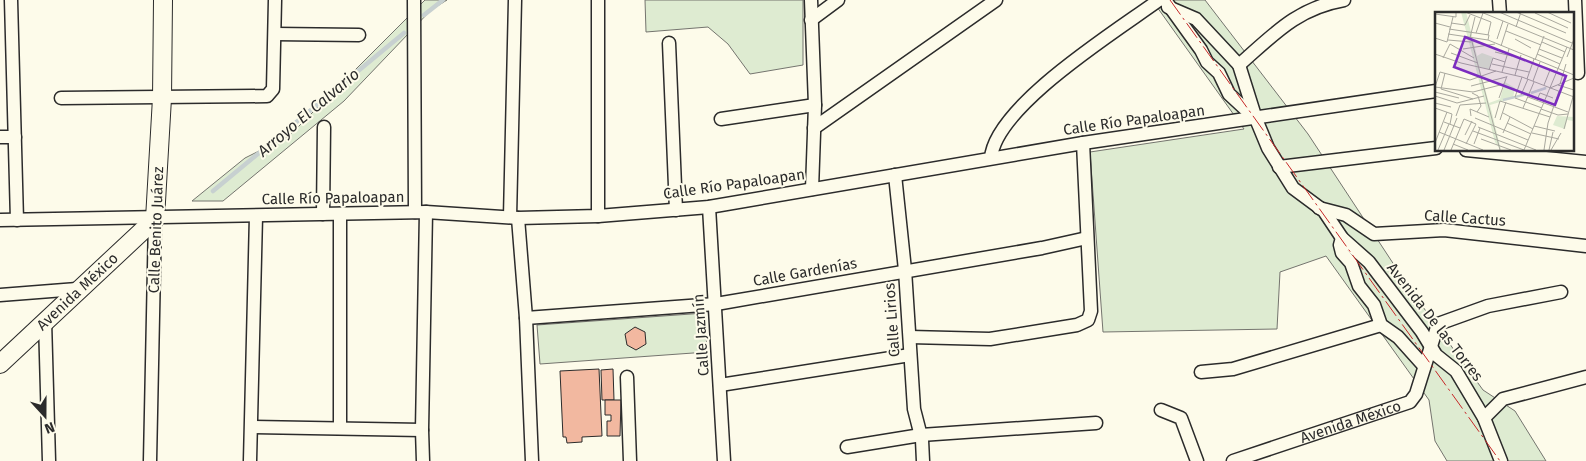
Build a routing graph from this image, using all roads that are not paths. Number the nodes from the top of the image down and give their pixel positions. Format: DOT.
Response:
graph roads {
  1 [pos="11,0"];
  2 [pos="163,0"];
  3 [pos="275,0"];
  4 [pos="414,0"];
  5 [pos="515,0"];
  6 [pos="598,0"];
  7 [pos="811,0"];
  8 [pos="838,0"];
  9 [pos="996,0"];
  10 [pos="1344,0"];
  11 [pos="1574,0"];
  12 [pos="1164,2"];
  13 [pos="811,20"];
  14 [pos="274,34"];
  15 [pos="359,35"];
  16 [pos="669,43"];
  17 [pos="1239,64"];
  18 [pos="1579,73"];
  19 [pos="1435,90"];
  20 [pos="61,98"];
  21 [pos="162,98"];
  22 [pos="815,105"];
  23 [pos="721,119"];
  24 [pos="1256,119"];
  25 [pos="324,127"];
  26 [pos="814,128"];
  27 [pos="0,137"];
  28 [pos="15,137"];
  29 [pos="1083,143"];
  30 [pos="1435,148"];
  31 [pos="1476,151"];
  32 [pos="991,158"];
  33 [pos="1586,162"];
  34 [pos="1279,167"];
  35 [pos="895,175"];
  36 [pos="812,190"];
  37 [pos="708,207"];
  38 [pos="1319,208"];
  39 [pos="676,210"];
  40 [pos="420,212"];
  41 [pos="323,214"];
  42 [pos="340,214"];
  43 [pos="256,216"];
  44 [pos="598,216"];
  45 [pos="514,217"];
  46 [pos="155,219"];
  47 [pos="0,220"];
  48 [pos="17,220"];
  49 [pos="1087,238"];
  50 [pos="1342,238"];
  51 [pos="1586,246"];
  52 [pos="905,270"];
  53 [pos="77,289"];
  54 [pos="1561,292"];
  55 [pos="0,295"];
  56 [pos="716,304"];
  57 [pos="526,318"];
  58 [pos="45,321"];
  59 [pos="1381,325"];
  60 [pos="910,337"];
  61 [pos="1430,346"];
  62 [pos="910,355"];
  63 [pos="0,364"];
  64 [pos="1424,366"];
  65 [pos="1201,372"];
  66 [pos="627,377"];
  67 [pos="1586,377"];
  68 [pos="720,385"];
  69 [pos="1161,410"];
  70 [pos="1484,418"];
  71 [pos="1096,423"];
  72 [pos="252,427"];
  73 [pos="340,428"];
  74 [pos="422,430"];
  75 [pos="921,435"];
  76 [pos="847,447"];
  77 [pos="250,460"];
  78 [pos="49,461"];
  79 [pos="150,461"];
  80 [pos="423,461"];
  81 [pos="532,461"];
  82 [pos="630,461"];
  83 [pos="724,461"];
  84 [pos="924,461"];
  85 [pos="1197,461"];
  86 [pos="1234,461"];
  87 [pos="1501,461"];
  1 -- 28 [label="street"];
  2 -- 21 [label="street, Calle Benito Juárez"];
  3 -- 14 [label="street"];
  4 -- 40 [label="street"];
  5 -- 45 [label="street"];
  6 -- 44 [label="street"];
  7 -- 13 [label="street"];
  8 -- 13 [label="street"];
  9 -- 26 [label="street"];
  10 -- 17 [label="street"];
  11 -- 18 [label="street"];
  12 -- 17 [label="street, Avenida De las Torres"];
  12 -- 24 [label="street, Avenida De las Torres"];
  12 -- 32 [label="street"];
  13 -- 22 [label="street"];
  14 -- 15 [label="street"];
  14 -- 21 [label="street"];
  16 -- 39 [label="street"];
  17 -- 24 [label="street, Avenida De las Torres"];
  19 -- 24 [label="street, Calle Río Papaloapan"];
  20 -- 21 [label="street"];
  21 -- 46 [label="street, Calle Benito Juárez"];
  22 -- 23 [label="street"];
  22 -- 26 [label="street"];
  24 -- 29 [label="street, Calle Río Papaloapan"];
  24 -- 34 [label="street, Avenida De las Torres"];
  25 -- 41 [label="street"];
  26 -- 36 [label="street"];
  27 -- 28 [label="street"];
  28 -- 48 [label="street"];
  29 -- 32 [label="street, Calle Río Papaloapan"];
  29 -- 49 [label="street"];
  30 -- 34 [label="street"];
  31 -- 33 [label="street"];
  32 -- 35 [label="street, Calle Río Papaloapan"];
  34 -- 38 [label="street, Avenida De las Torres"];
  35 -- 36 [label="street, Calle Río Papaloapan"];
  35 -- 52 [label="street, Calle Lirios"];
  36 -- 37 [label="street, Calle Río Papaloapan"];
  37 -- 39 [label="street, Calle Río Papaloapan"];
  37 -- 56 [label="street, Calle Jazmín"];
  38 -- 50 [label="street, Avenida De las Torres"];
  38 -- 51 [label="street, Calle Cactus"];
  39 -- 44 [label="street, Calle Río Papaloapan"];
  40 -- 42 [label="street, Calle Río Papaloapan"];
  40 -- 45 [label="street, Calle Río Papaloapan"];
  40 -- 74 [label="street"];
  41 -- 42 [label="street, Calle Río Papaloapan"];
  41 -- 43 [label="street, Calle Río Papaloapan"];
  42 -- 73 [label="street"];
  43 -- 46 [label="street, Calle Río Papaloapan"];
  43 -- 72 [label="street"];
  44 -- 45 [label="street, Calle Río Papaloapan"];
  45 -- 57 [label="street"];
  46 -- 48 [label="street, Calle Río Papaloapan"];
  46 -- 53 [label="street, Avenida México"];
  46 -- 79 [label="street, Calle Benito Juárez"];
  47 -- 48 [label="street, Calle Río Papaloapan"];
  49 -- 52 [label="street, Calle Gardenías"];
  49 -- 60 [label="street"];
  50 -- 59 [label="street, Avenida De las Torres"];
  50 -- 61 [label="street, Avenida De las Torres"];
  52 -- 56 [label="street, Calle Gardenías"];
  52 -- 60 [label="street, Calle Lirios"];
  53 -- 55 [label="street"];
  53 -- 58 [label="street, Avenida México"];
  54 -- 61 [label="street, Avenida México"];
  56 -- 57 [label="street, Calle Gardenías"];
  56 -- 68 [label="street, Calle Jazmín"];
  57 -- 81 [label="street"];
  58 -- 63 [label="street, Avenida México"];
  58 -- 78 [label="street"];
  59 -- 64 [label="street"];
  59 -- 65 [label="street"];
  60 -- 62 [label="street, Calle Lirios"];
  61 -- 64 [label="street, Avenida México"];
  61 -- 70 [label="street, Avenida De las Torres"];
  62 -- 68 [label="street"];
  62 -- 75 [label="street, Calle Lirios"];
  64 -- 86 [label="street, Avenida México"];
  66 -- 82 [label="street"];
  67 -- 70 [label="street"];
  68 -- 83 [label="street, Calle Jazmín"];
  69 -- 85 [label="street"];
  70 -- 87 [label="street, Avenida De las Torres"];
  71 -- 75 [label="street"];
  72 -- 73 [label="street"];
  72 -- 77 [label="street"];
  73 -- 74 [label="street"];
  74 -- 80 [label="street"];
  75 -- 76 [label="street"];
  75 -- 84 [label="street, Calle Lirios"];
}
